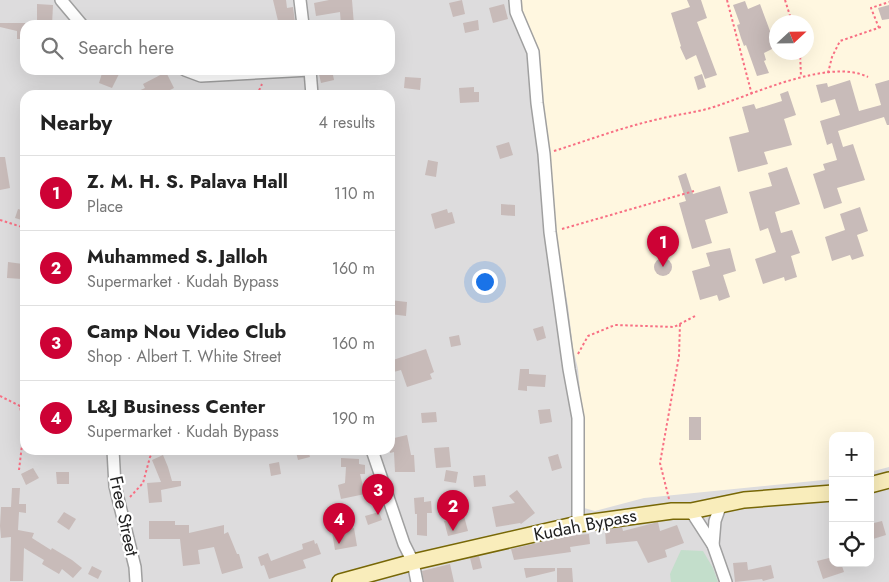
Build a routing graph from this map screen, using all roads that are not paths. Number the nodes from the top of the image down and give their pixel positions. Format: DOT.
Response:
graph roads {
  1 [pos="61,0"];
  2 [pos="300,0"];
  3 [pos="515,0"];
  4 [pos="78,20"];
  5 [pos="303,20"];
  6 [pos="198,75"];
  7 [pos="219,75"];
  8 [pos="310,75"];
  9 [pos="312,90"];
  10 [pos="112,455"];
  11 [pos="374,455"];
  12 [pos="889,480"];
  13 [pos="874,485"];
  14 [pos="829,493"];
  15 [pos="744,500"];
  16 [pos="691,510"];
  17 [pos="578,524"];
  18 [pos="713,545"];
  19 [pos="413,562"];
  20 [pos="136,582"];
  21 [pos="340,582"];
  22 [pos="417,582"];
  23 [pos="726,582"];
  1 -- 4 [label="street"];
  2 -- 5 [label="street"];
  3 -- 17 [label="street"];
  6 -- 7 [label="street"];
  8 -- 9 [label="street"];
  10 -- 20 [label="street, Free Street"];
  11 -- 19 [label="street"];
  12 -- 13 [label="street"];
  14 -- 15 [label="street, Kudah Bypass"];
  15 -- 16 [label="street, Kudah Bypass"];
  15 -- 18 [label="street"];
  16 -- 17 [label="street, Kudah Bypass"];
  16 -- 18 [label="street"];
  17 -- 19 [label="street, Kudah Bypass"];
  18 -- 23 [label="street"];
  19 -- 21 [label="street, Kudah Bypass"];
  19 -- 22 [label="street"];
}
